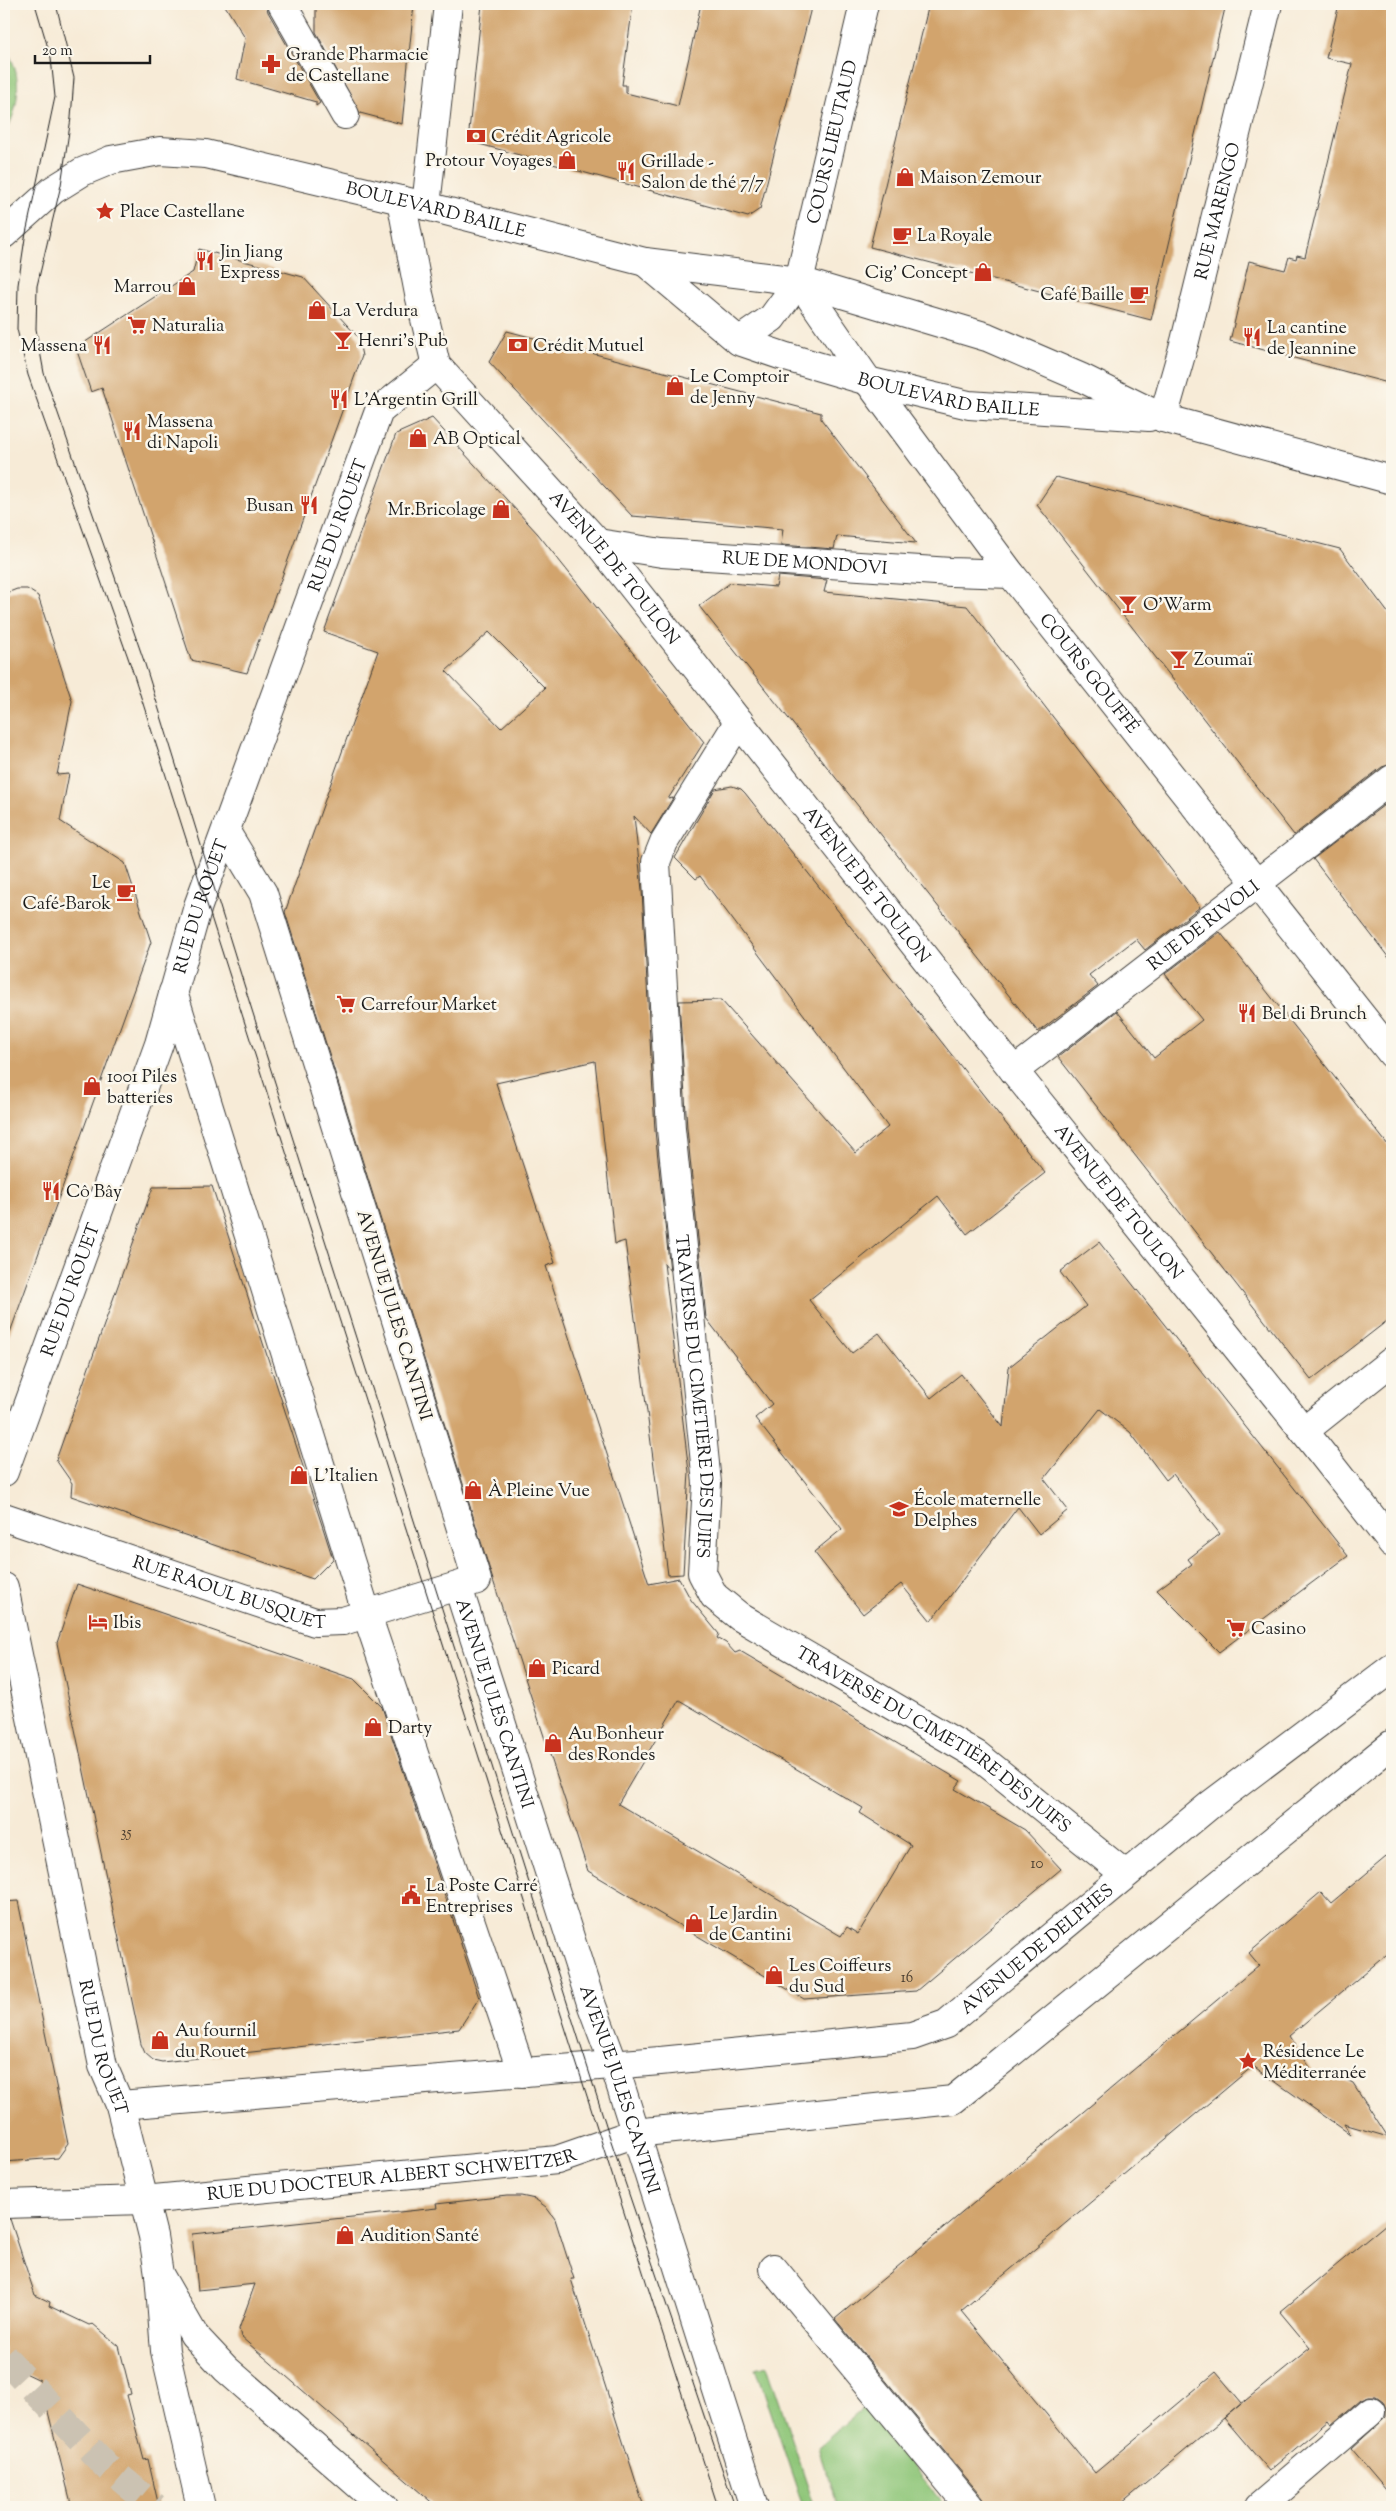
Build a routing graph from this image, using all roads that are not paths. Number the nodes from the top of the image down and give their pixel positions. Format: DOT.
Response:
graph roads {
  1 [pos="282,4"];
  2 [pos="448,4"];
  3 [pos="864,4"];
  4 [pos="1268,4"];
  5 [pos="344,115"];
  6 [pos="413,203"];
  7 [pos="4,234"];
  8 [pos="645,262"];
  9 [pos="799,281"];
  10 [pos="739,341"];
  11 [pos="436,365"];
  12 [pos="868,381"];
  13 [pos="1163,418"];
  14 [pos="1392,480"];
  15 [pos="598,543"];
  16 [pos="1011,574"];
  17 [pos="739,721"];
  18 [pos="1392,780"];
  19 [pos="226,832"];
  20 [pos="1258,885"];
  21 [pos="173,992"];
  22 [pos="1392,1054"];
  23 [pos="1014,1071"];
  24 [pos="1392,1361"];
  25 [pos="1304,1431"];
  26 [pos="4,1472"];
  27 [pos="4,1517"];
  28 [pos="1392,1543"];
  29 [pos="4,1587"];
  30 [pos="458,1587"];
  31 [pos="367,1615"];
  32 [pos="1392,1668"];
  33 [pos="1392,1744"];
  34 [pos="1125,1874"];
  35 [pos="614,2065"];
  36 [pos="522,2073"];
  37 [pos="120,2105"];
  38 [pos="635,2133"];
  39 [pos="144,2200"];
  40 [pos="4,2204"];
  41 [pos="773,2268"];
  42 [pos="159,2274"];
  43 [pos="1371,2411"];
  44 [pos="201,2507"];
  45 [pos="384,2507"];
  46 [pos="754,2507"];
  47 [pos="970,2507"];
  48 [pos="1259,2507"];
  1 -- 5 [label="street"];
  2 -- 6 [label="street, AVENUE DE TOULON"];
  3 -- 9 [label="street, COURS LIEUTAUD"];
  4 -- 13 [label="street, RUE MARENGO"];
  6 -- 7 [label="street, BOULEVARD BAILLE"];
  6 -- 8 [label="street, BOULEVARD BAILLE"];
  6 -- 11 [label="street, AVENUE DE TOULON"];
  8 -- 9 [label="street, BOULEVARD BAILLE"];
  8 -- 10 [label="street, BOULEVARD BAILLE"];
  9 -- 10 [label="street"];
  9 -- 12 [label="street, COURS GOUFFÉ"];
  9 -- 13 [label="street, BOULEVARD BAILLE"];
  10 -- 12 [label="street, BOULEVARD BAILLE"];
  11 -- 15 [label="street, AVENUE DE TOULON"];
  11 -- 19 [label="street, RUE DU ROUET"];
  12 -- 13 [label="street, BOULEVARD BAILLE"];
  12 -- 16 [label="street, COURS GOUFFÉ"];
  13 -- 14 [label="street, BOULEVARD BAILLE"];
  15 -- 16 [label="street, RUE DE MONDOVI"];
  15 -- 17 [label="street, AVENUE DE TOULON"];
  16 -- 20 [label="street, COURS GOUFFÉ"];
  17 -- 23 [label="street, AVENUE DE TOULON"];
  17 -- 34 [label="street, TRAVERSE DU CIMETIÈRE DES JUIFS"];
  18 -- 20 [label="street, RUE DE RIVOLI"];
  19 -- 21 [label="street, RUE DU ROUET"];
  19 -- 30 [label="street, AVENUE JULES CANTINI"];
  20 -- 22 [label="street, COURS GOUFFÉ"];
  20 -- 23 [label="street, RUE DE RIVOLI"];
  21 -- 26 [label="street, RUE DU ROUET"];
  21 -- 31 [label="street"];
  23 -- 25 [label="street, AVENUE DE TOULON"];
  24 -- 25 [label="street"];
  25 -- 28 [label="street, AVENUE DE TOULON"];
  27 -- 31 [label="street, RUE RAOUL BUSQUET"];
  29 -- 37 [label="street, RUE DU ROUET"];
  30 -- 31 [label="street, RUE RAOUL BUSQUET"];
  30 -- 35 [label="street, AVENUE JULES CANTINI"];
  31 -- 36 [label="street"];
  32 -- 34 [label="street, AVENUE DE DELPHES"];
  33 -- 38 [label="street"];
  34 -- 35 [label="street, AVENUE DE DELPHES"];
  35 -- 36 [label="street"];
  35 -- 38 [label="street, AVENUE JULES CANTINI"];
  36 -- 37 [label="street"];
  37 -- 39 [label="street, RUE DU ROUET"];
  38 -- 39 [label="street, RUE DU DOCTEUR ALBERT SCHWEITZER"];
  38 -- 46 [label="street, AVENUE JULES CANTINI"];
  39 -- 40 [label="street, RUE DU DOCTEUR ALBERT SCHWEITZER"];
  39 -- 42 [label="street, RUE DU ROUET"];
  41 -- 47 [label="street"];
  42 -- 44 [label="street, RUE DU ROUET"];
  42 -- 45 [label="street"];
  43 -- 48 [label="street"];
}
